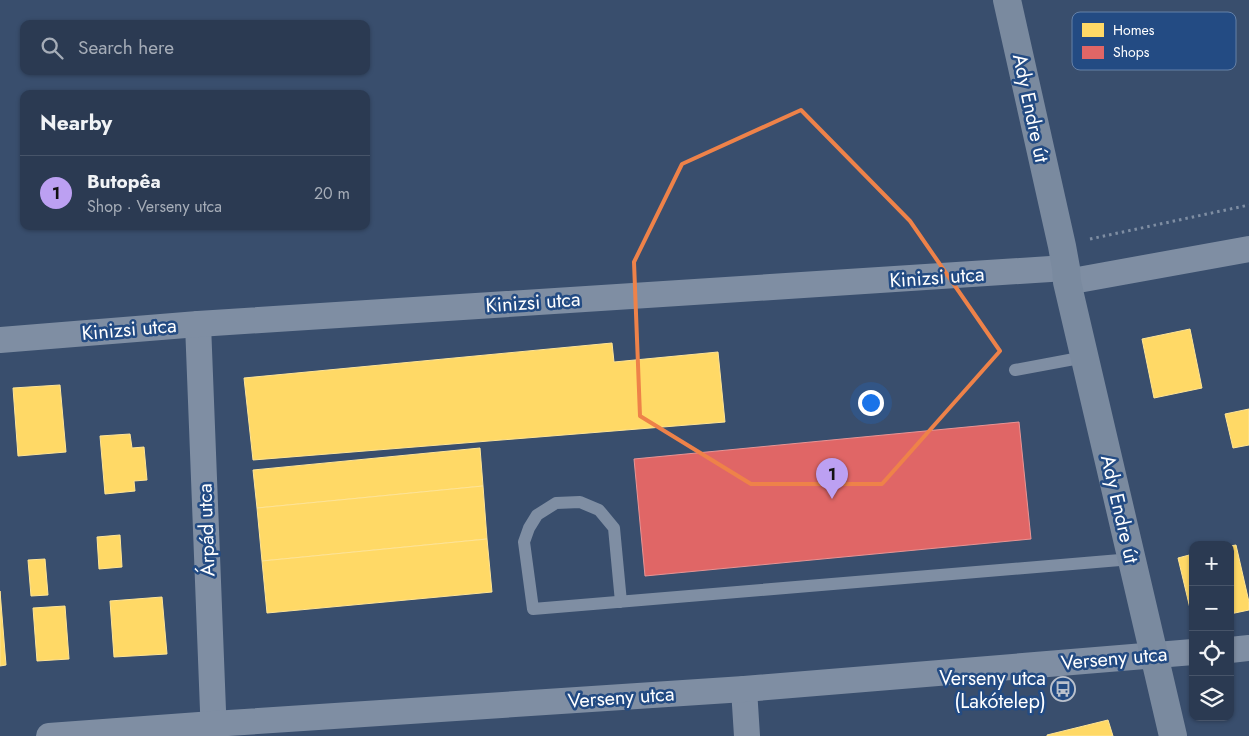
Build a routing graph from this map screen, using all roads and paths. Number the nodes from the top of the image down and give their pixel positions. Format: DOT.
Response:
graph roads {
  1 [pos="1007,0"];
  2 [pos="1249,205"];
  3 [pos="1249,249"];
  4 [pos="1065,265"];
  5 [pos="198,324"];
  6 [pos="0,340"];
  7 [pos="1085,357"];
  8 [pos="1016,370"];
  9 [pos="1132,559"];
  10 [pos="621,602"];
  11 [pos="1249,648"];
  12 [pos="1234,650"];
  13 [pos="1189,652"];
  14 [pos="1154,655"];
  15 [pos="744,689"];
  16 [pos="213,730"];
  17 [pos="49,736"];
  18 [pos="747,736"];
  19 [pos="1173,736"];
  1 -- 4 [label="street, Ady Endre út"];
  2 -- 4 [label="path"];
  3 -- 4 [label="street, Kinizsi utca"];
  4 -- 5 [label="street, Kinizsi utca"];
  4 -- 7 [label="street, Ady Endre út"];
  5 -- 6 [label="street, Kinizsi utca"];
  5 -- 16 [label="street, Árpád utca"];
  7 -- 8 [label="lane"];
  7 -- 9 [label="street, Ady Endre út"];
  9 -- 10 [label="lane"];
  9 -- 14 [label="street, Ady Endre út"];
  10 -- 10 [label="lane"];
  11 -- 12 [label="street"];
  13 -- 14 [label="street, Verseny utca"];
  14 -- 15 [label="street, Verseny utca"];
  14 -- 19 [label="street, Ady Endre út"];
  15 -- 16 [label="street, Verseny utca"];
  15 -- 18 [label="street"];
  16 -- 17 [label="street, Verseny utca"];
}
